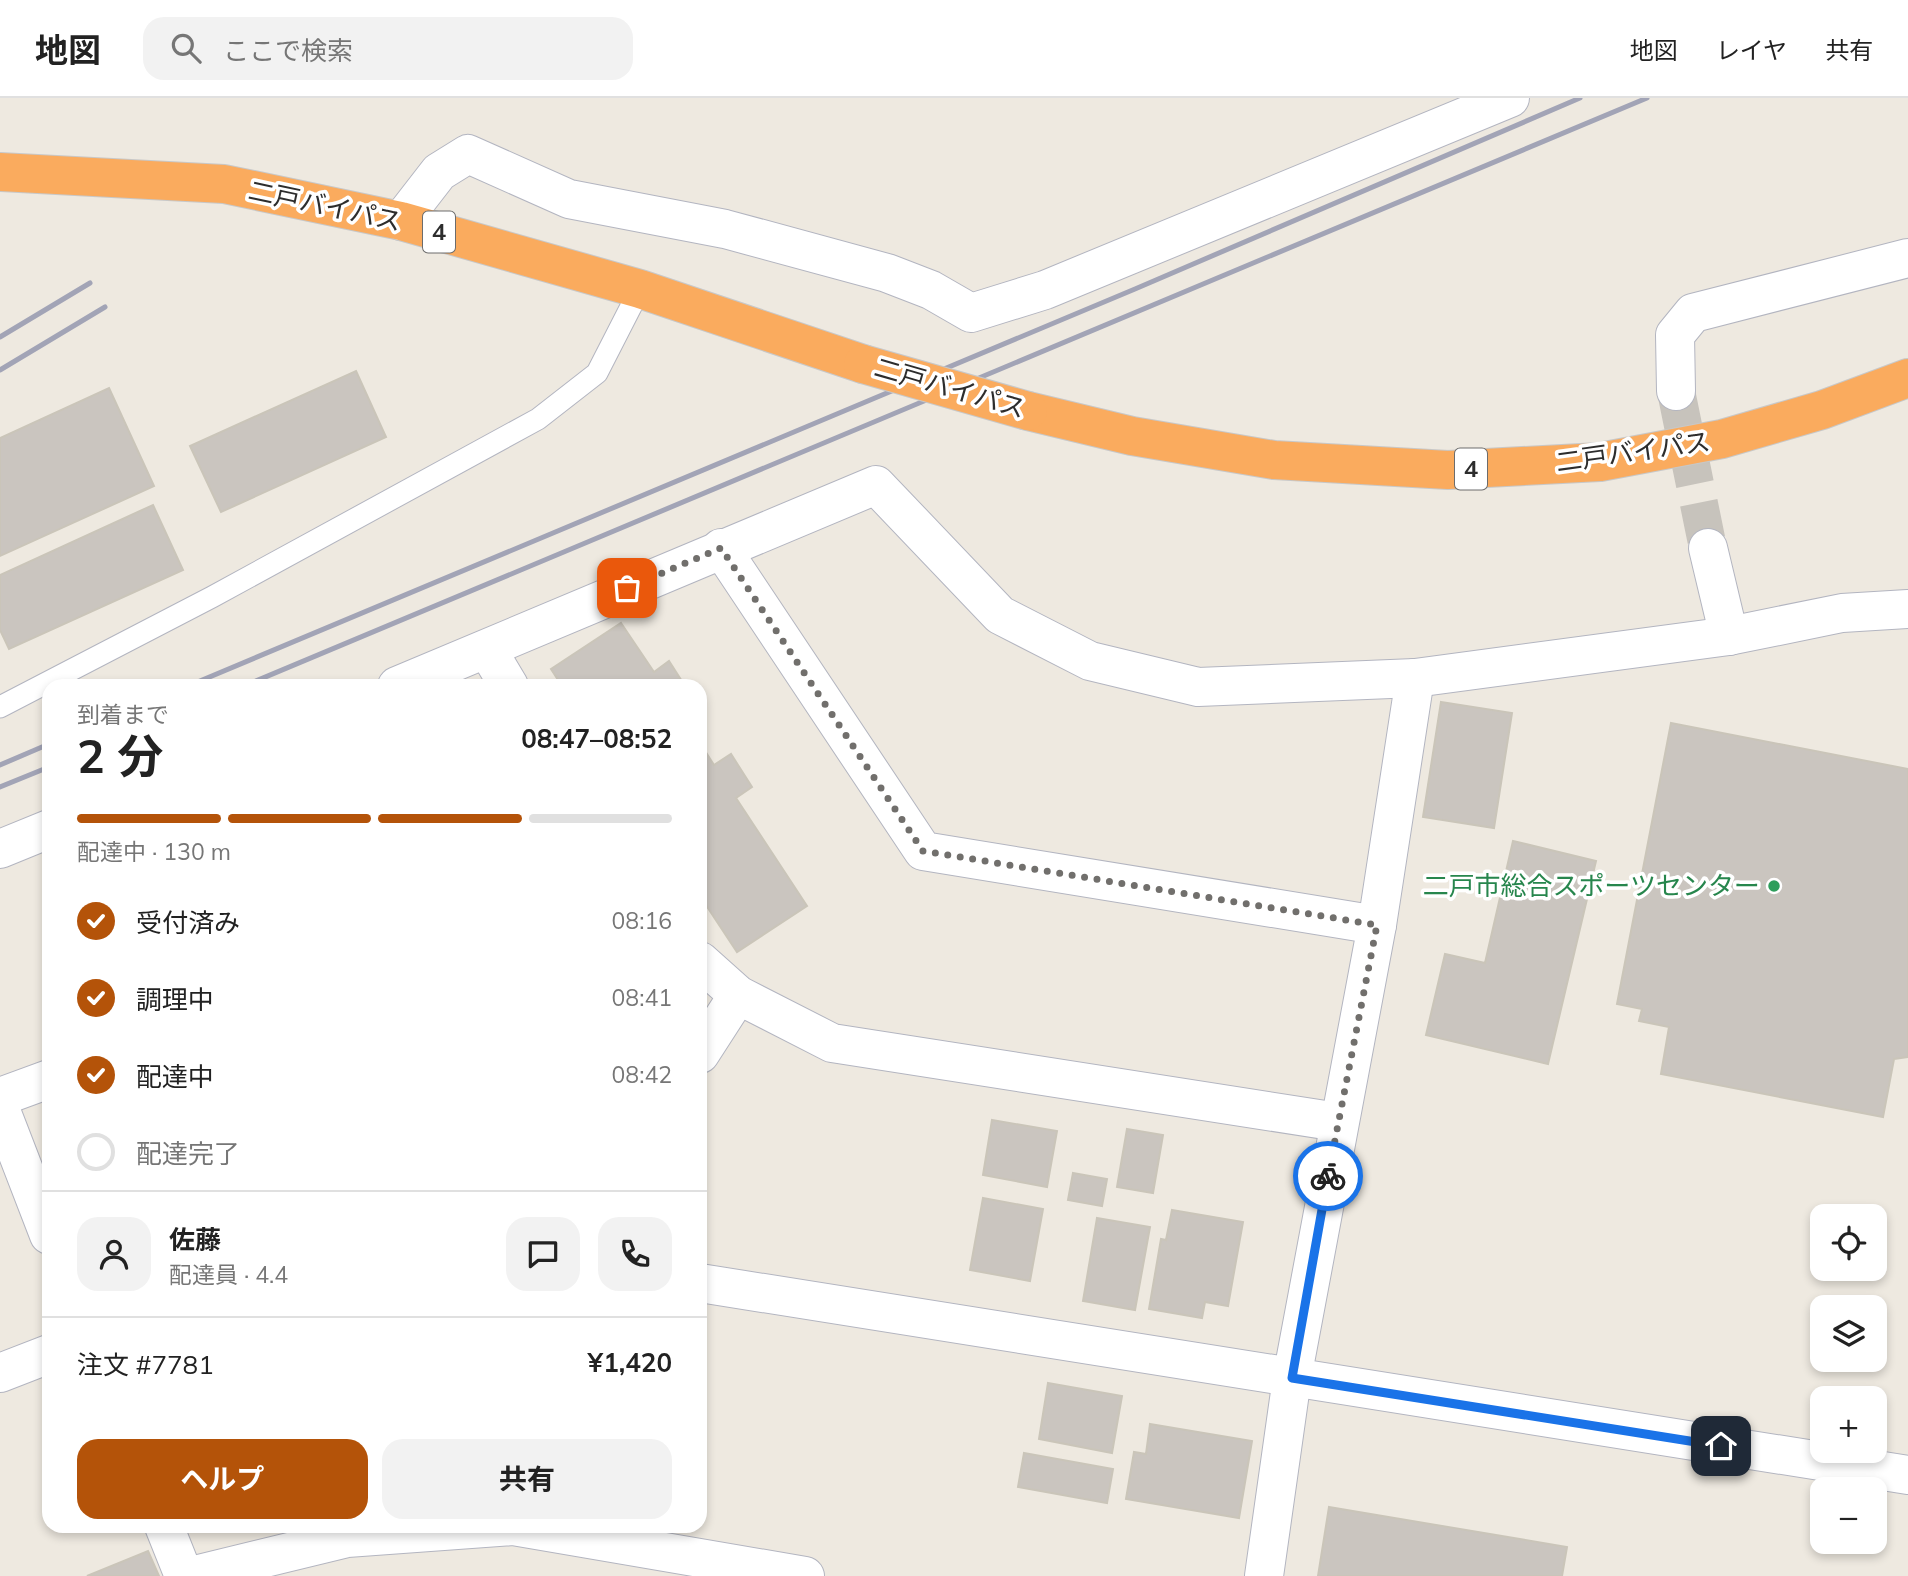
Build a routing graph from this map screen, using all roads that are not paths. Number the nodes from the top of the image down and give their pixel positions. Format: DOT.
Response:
graph roads {
  1 [pos="1510,98"];
  2 [pos="0,172"];
  3 [pos="401,221"];
  4 [pos="1908,258"];
  5 [pos="640,289"];
  6 [pos="1908,377"];
  7 [pos="1676,391"];
  8 [pos="721,548"];
  9 [pos="1707,548"];
  10 [pos="1908,608"];
  11 [pos="1729,636"];
  12 [pos="487,649"];
  13 [pos="1415,678"];
  14 [pos="54,679"];
  15 [pos="414,679"];
  16 [pos="505,679"];
  17 [pos="42,685"];
  18 [pos="0,707"];
  19 [pos="42,832"];
  20 [pos="0,849"];
  21 [pos="1377,925"];
  22 [pos="707,967"];
  23 [pos="738,995"];
  24 [pos="707,1043"];
  25 [pos="42,1082"];
  26 [pos="0,1097"];
  27 [pos="0,1108"];
  28 [pos="1338,1122"];
  29 [pos="42,1217"];
  30 [pos="707,1284"];
  31 [pos="42,1357"];
  32 [pos="0,1373"];
  33 [pos="1292,1378"];
  34 [pos="1908,1475"];
  35 [pos="167,1533"];
  36 [pos="416,1533"];
  37 [pos="554,1533"];
  38 [pos="184,1576"];
  39 [pos="191,1576"];
  40 [pos="805,1576"];
  41 [pos="1264,1576"];
  1 -- 3 [label="street"];
  2 -- 3 [label="highway, 二戸バイパス / 4"];
  3 -- 5 [label="highway, 二戸バイパス / 4"];
  4 -- 7 [label="street"];
  5 -- 6 [label="highway, 二戸バイパス / 4, bridge"];
  5 -- 14 [label="lane"];
  8 -- 12 [label="street"];
  8 -- 13 [label="street"];
  8 -- 21 [label="street"];
  9 -- 11 [label="street"];
  10 -- 11 [label="street"];
  11 -- 13 [label="street"];
  12 -- 15 [label="street"];
  12 -- 16 [label="street"];
  13 -- 21 [label="street"];
  17 -- 18 [label="lane"];
  19 -- 20 [label="street"];
  21 -- 28 [label="street"];
  22 -- 23 [label="street"];
  23 -- 24 [label="street"];
  23 -- 28 [label="street"];
  25 -- 26 [label="street"];
  27 -- 29 [label="street"];
  28 -- 33 [label="street"];
  30 -- 33 [label="street"];
  31 -- 32 [label="street"];
  33 -- 34 [label="street"];
  33 -- 41 [label="street"];
  35 -- 38 [label="street"];
  36 -- 39 [label="street"];
  37 -- 40 [label="street"];
}
